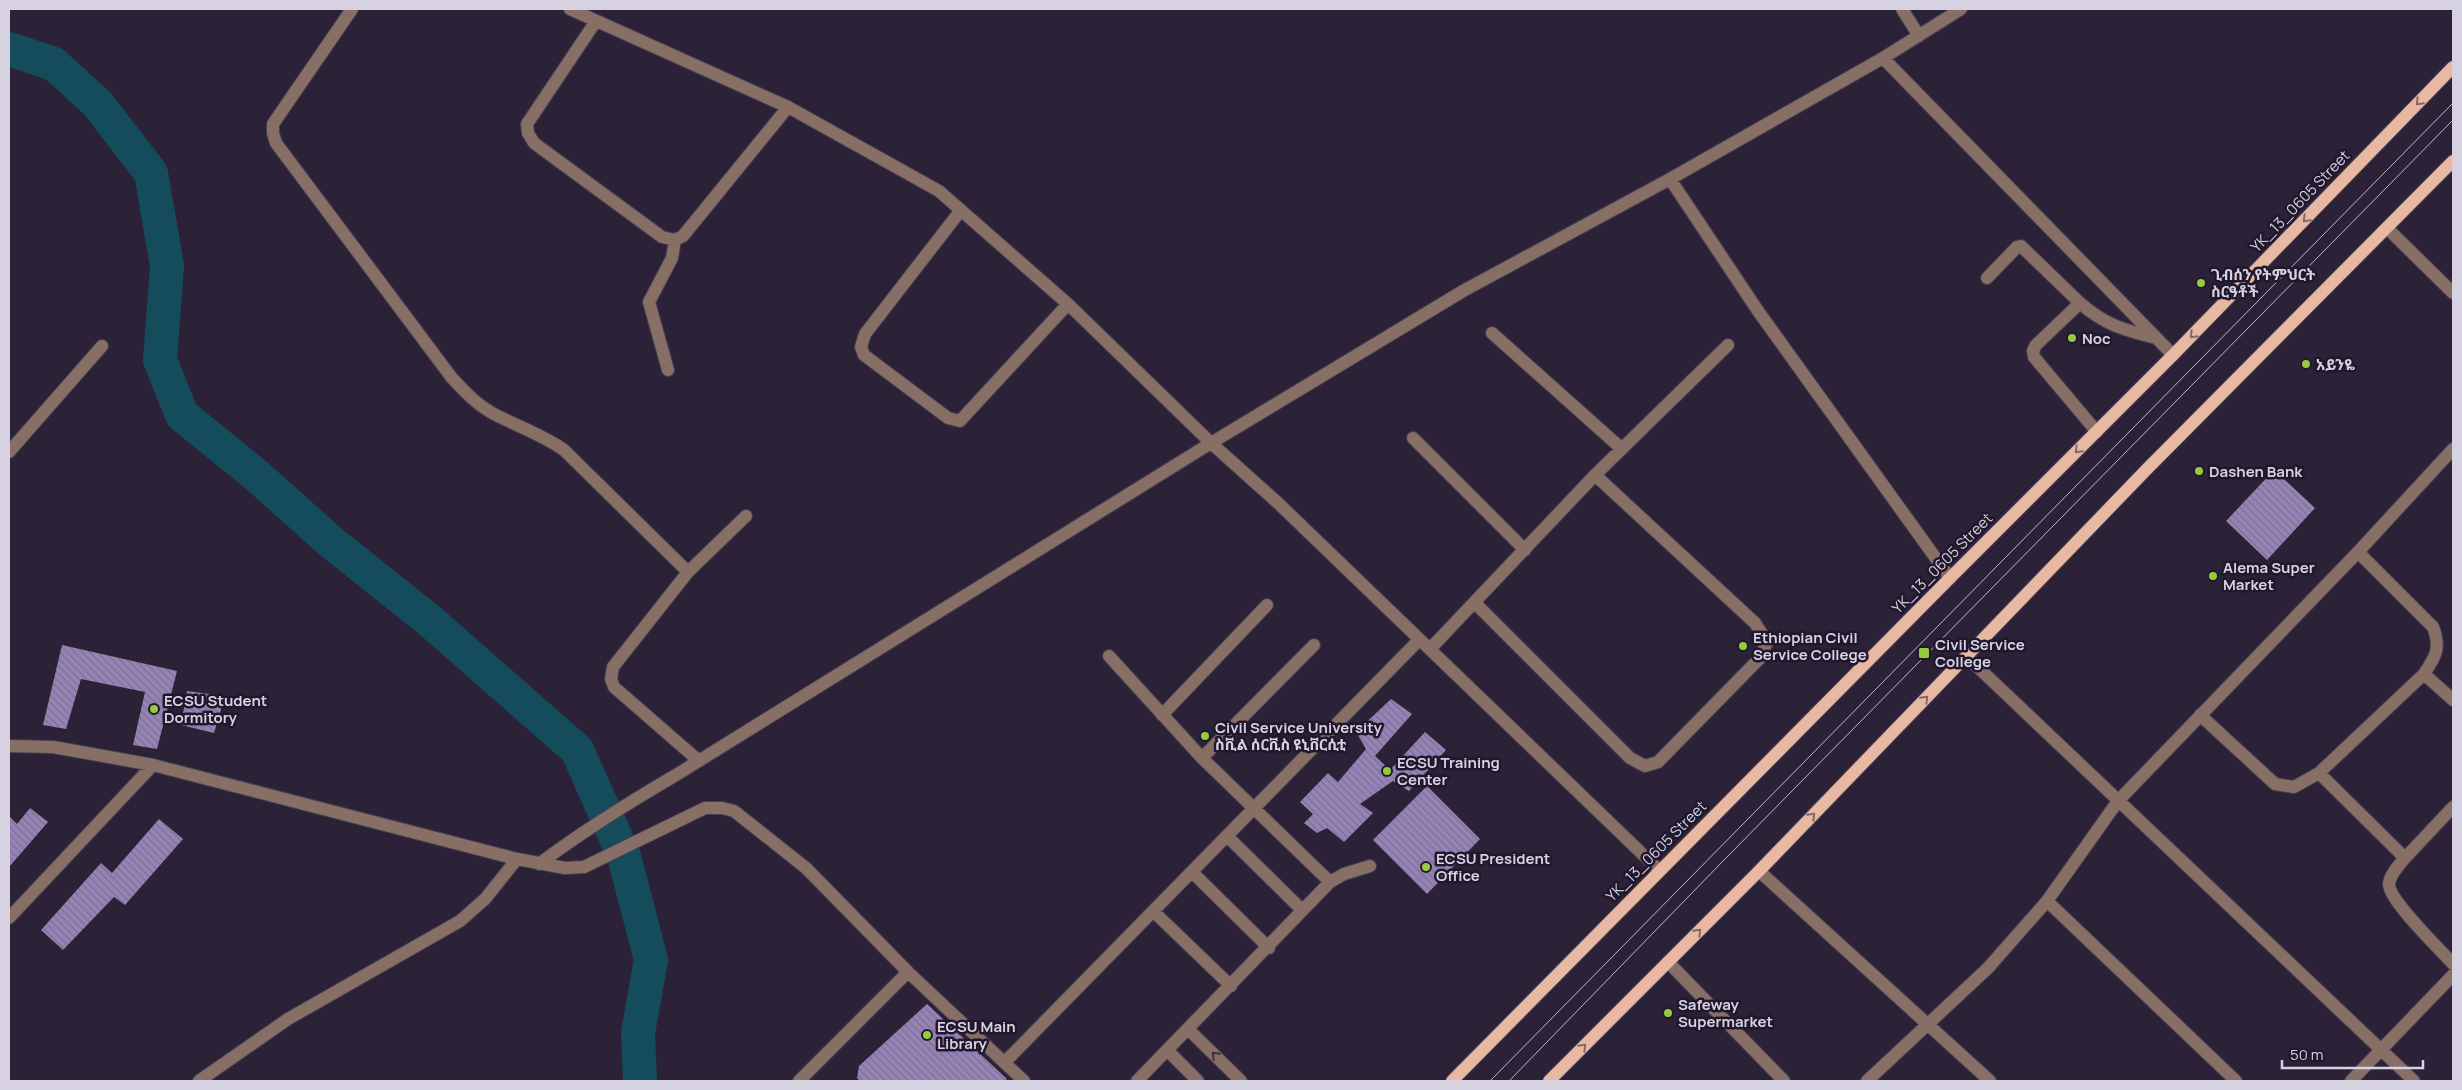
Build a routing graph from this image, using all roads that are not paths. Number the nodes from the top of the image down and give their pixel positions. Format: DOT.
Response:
graph roads {
  1 [pos="352,9"];
  2 [pos="570,9"];
  3 [pos="1902,9"];
  4 [pos="1961,9"];
  5 [pos="596,21"];
  6 [pos="1919,36"];
  7 [pos="1883,58"];
  8 [pos="2453,67"];
  9 [pos="788,107"];
  10 [pos="2453,160"];
  11 [pos="1670,179"];
  12 [pos="961,210"];
  13 [pos="2387,228"];
  14 [pos="675,240"];
  15 [pos="1987,278"];
  16 [pos="2453,293"];
  17 [pos="2080,303"];
  18 [pos="1068,304"];
  19 [pos="1492,333"];
  20 [pos="2157,338"];
  21 [pos="1728,345"];
  22 [pos="102,346"];
  23 [pos="2174,355"];
  24 [pos="668,370"];
  25 [pos="2097,432"];
  26 [pos="13,438"];
  27 [pos="1413,438"];
  28 [pos="1211,443"];
  29 [pos="1622,449"];
  30 [pos="2453,449"];
  31 [pos="9,452"];
  32 [pos="2444,460"];
  33 [pos="2453,469"];
  34 [pos="1596,475"];
  35 [pos="746,516"];
  36 [pos="1525,550"];
  37 [pos="2358,552"];
  38 [pos="688,572"];
  39 [pos="1950,578"];
  40 [pos="1474,603"];
  41 [pos="1267,605"];
  42 [pos="1419,640"];
  43 [pos="1314,645"];
  44 [pos="1430,650"];
  45 [pos="1109,656"];
  46 [pos="1966,656"];
  47 [pos="2424,674"];
  48 [pos="2453,700"];
  49 [pos="1162,715"];
  50 [pos="2200,715"];
  51 [pos="9,746"];
  52 [pos="1202,758"];
  53 [pos="699,761"];
  54 [pos="153,765"];
  55 [pos="2319,773"];
  56 [pos="2118,801"];
  57 [pos="1254,807"];
  58 [pos="2453,807"];
  59 [pos="1228,837"];
  60 [pos="2405,858"];
  61 [pos="517,859"];
  62 [pos="538,864"];
  63 [pos="1370,866"];
  64 [pos="1659,870"];
  65 [pos="1759,871"];
  66 [pos="1192,872"];
  67 [pos="1330,882"];
  68 [pos="2047,901"];
  69 [pos="1302,910"];
  70 [pos="1153,911"];
  71 [pos="9,918"];
  72 [pos="1269,948"];
  73 [pos="1668,962"];
  74 [pos="2453,964"];
  75 [pos="908,972"];
  76 [pos="2453,975"];
  77 [pos="1231,986"];
  78 [pos="1928,1023"];
  79 [pos="1189,1030"];
  80 [pos="2382,1050"];
  81 [pos="1168,1051"];
  82 [pos="1005,1062"];
  83 [pos="199,1081"];
  84 [pos="799,1081"];
  85 [pos="1024,1081"];
  86 [pos="1137,1081"];
  87 [pos="1198,1081"];
  88 [pos="1241,1081"];
  89 [pos="1452,1081"];
  90 [pos="1548,1081"];
  91 [pos="1784,1081"];
  92 [pos="1868,1081"];
  93 [pos="1990,1081"];
  94 [pos="2236,1081"];
  95 [pos="2351,1081"];
  96 [pos="2414,1081"];
  1 -- 38 [label="street"];
  2 -- 5 [label="street"];
  3 -- 6 [label="street"];
  4 -- 6 [label="street"];
  5 -- 9 [label="street"];
  5 -- 14 [label="street"];
  6 -- 7 [label="street"];
  7 -- 11 [label="street"];
  7 -- 20 [label="street"];
  8 -- 23 [label="main road, YK_13_0605 Street, one-way"];
  9 -- 12 [label="street"];
  9 -- 14 [label="street"];
  10 -- 13 [label="main road"];
  11 -- 28 [label="street"];
  11 -- 39 [label="street"];
  12 -- 18 [label="street"];
  12 -- 18 [label="street"];
  13 -- 16 [label="street"];
  13 -- 46 [label="main road"];
  14 -- 24 [label="street"];
  15 -- 17 [label="street"];
  17 -- 20 [label="street"];
  17 -- 25 [label="street"];
  18 -- 28 [label="street"];
  19 -- 29 [label="street"];
  20 -- 23 [label="street"];
  21 -- 29 [label="street"];
  22 -- 26 [label="street"];
  23 -- 25 [label="main road, YK_13_0605 Street"];
  25 -- 39 [label="main road, YK_13_0605 Street, one-way"];
  26 -- 31 [label="street"];
  27 -- 36 [label="street"];
  28 -- 42 [label="street"];
  28 -- 53 [label="street"];
  29 -- 34 [label="street"];
  30 -- 32 [label="street"];
  32 -- 33 [label="street"];
  32 -- 37 [label="street"];
  34 -- 36 [label="street"];
  34 -- 40 [label="street"];
  35 -- 38 [label="street"];
  36 -- 40 [label="street"];
  37 -- 47 [label="street"];
  37 -- 50 [label="street"];
  38 -- 53 [label="street"];
  39 -- 64 [label="main road, YK_13_0605 Street"];
  40 -- 44 [label="street"];
  41 -- 49 [label="street"];
  42 -- 44 [label="street"];
  42 -- 57 [label="street"];
  43 -- 52 [label="street"];
  44 -- 64 [label="street"];
  45 -- 49 [label="street"];
  46 -- 56 [label="street"];
  65 -- 46 [label="main road, one-way"];
  47 -- 48 [label="street"];
  47 -- 55 [label="street"];
  49 -- 52 [label="street"];
  50 -- 55 [label="street"];
  50 -- 56 [label="street"];
  51 -- 54 [label="street"];
  52 -- 57 [label="street"];
  53 -- 62 [label="street"];
  54 -- 61 [label="street"];
  54 -- 71 [label="street"];
  55 -- 60 [label="street"];
  56 -- 68 [label="street"];
  56 -- 80 [label="street"];
  57 -- 59 [label="street"];
  57 -- 67 [label="street"];
  58 -- 60 [label="street"];
  59 -- 66 [label="street"];
  59 -- 69 [label="street"];
  60 -- 74 [label="street"];
  61 -- 62 [label="street"];
  61 -- 83 [label="street"];
  62 -- 75 [label="street"];
  63 -- 67 [label="street"];
  64 -- 89 [label="main road, YK_13_0605 Street"];
  73 -- 65 [label="main road, one-way"];
  65 -- 78 [label="street"];
  66 -- 70 [label="street"];
  66 -- 72 [label="street"];
  67 -- 69 [label="street"];
  68 -- 78 [label="street"];
  68 -- 94 [label="street"];
  69 -- 72 [label="street"];
  70 -- 77 [label="street"];
  70 -- 82 [label="street"];
  72 -- 77 [label="street"];
  90 -- 73 [label="main road, one-way"];
  73 -- 91 [label="street"];
  75 -- 82 [label="street"];
  75 -- 84 [label="street"];
  76 -- 80 [label="street"];
  77 -- 79 [label="street"];
  78 -- 92 [label="street"];
  78 -- 93 [label="street"];
  79 -- 81 [label="street"];
  88 -- 79 [label="street, one-way"];
  80 -- 95 [label="street"];
  80 -- 96 [label="street"];
  81 -- 86 [label="street"];
  81 -- 87 [label="street"];
  82 -- 85 [label="street"];
}
